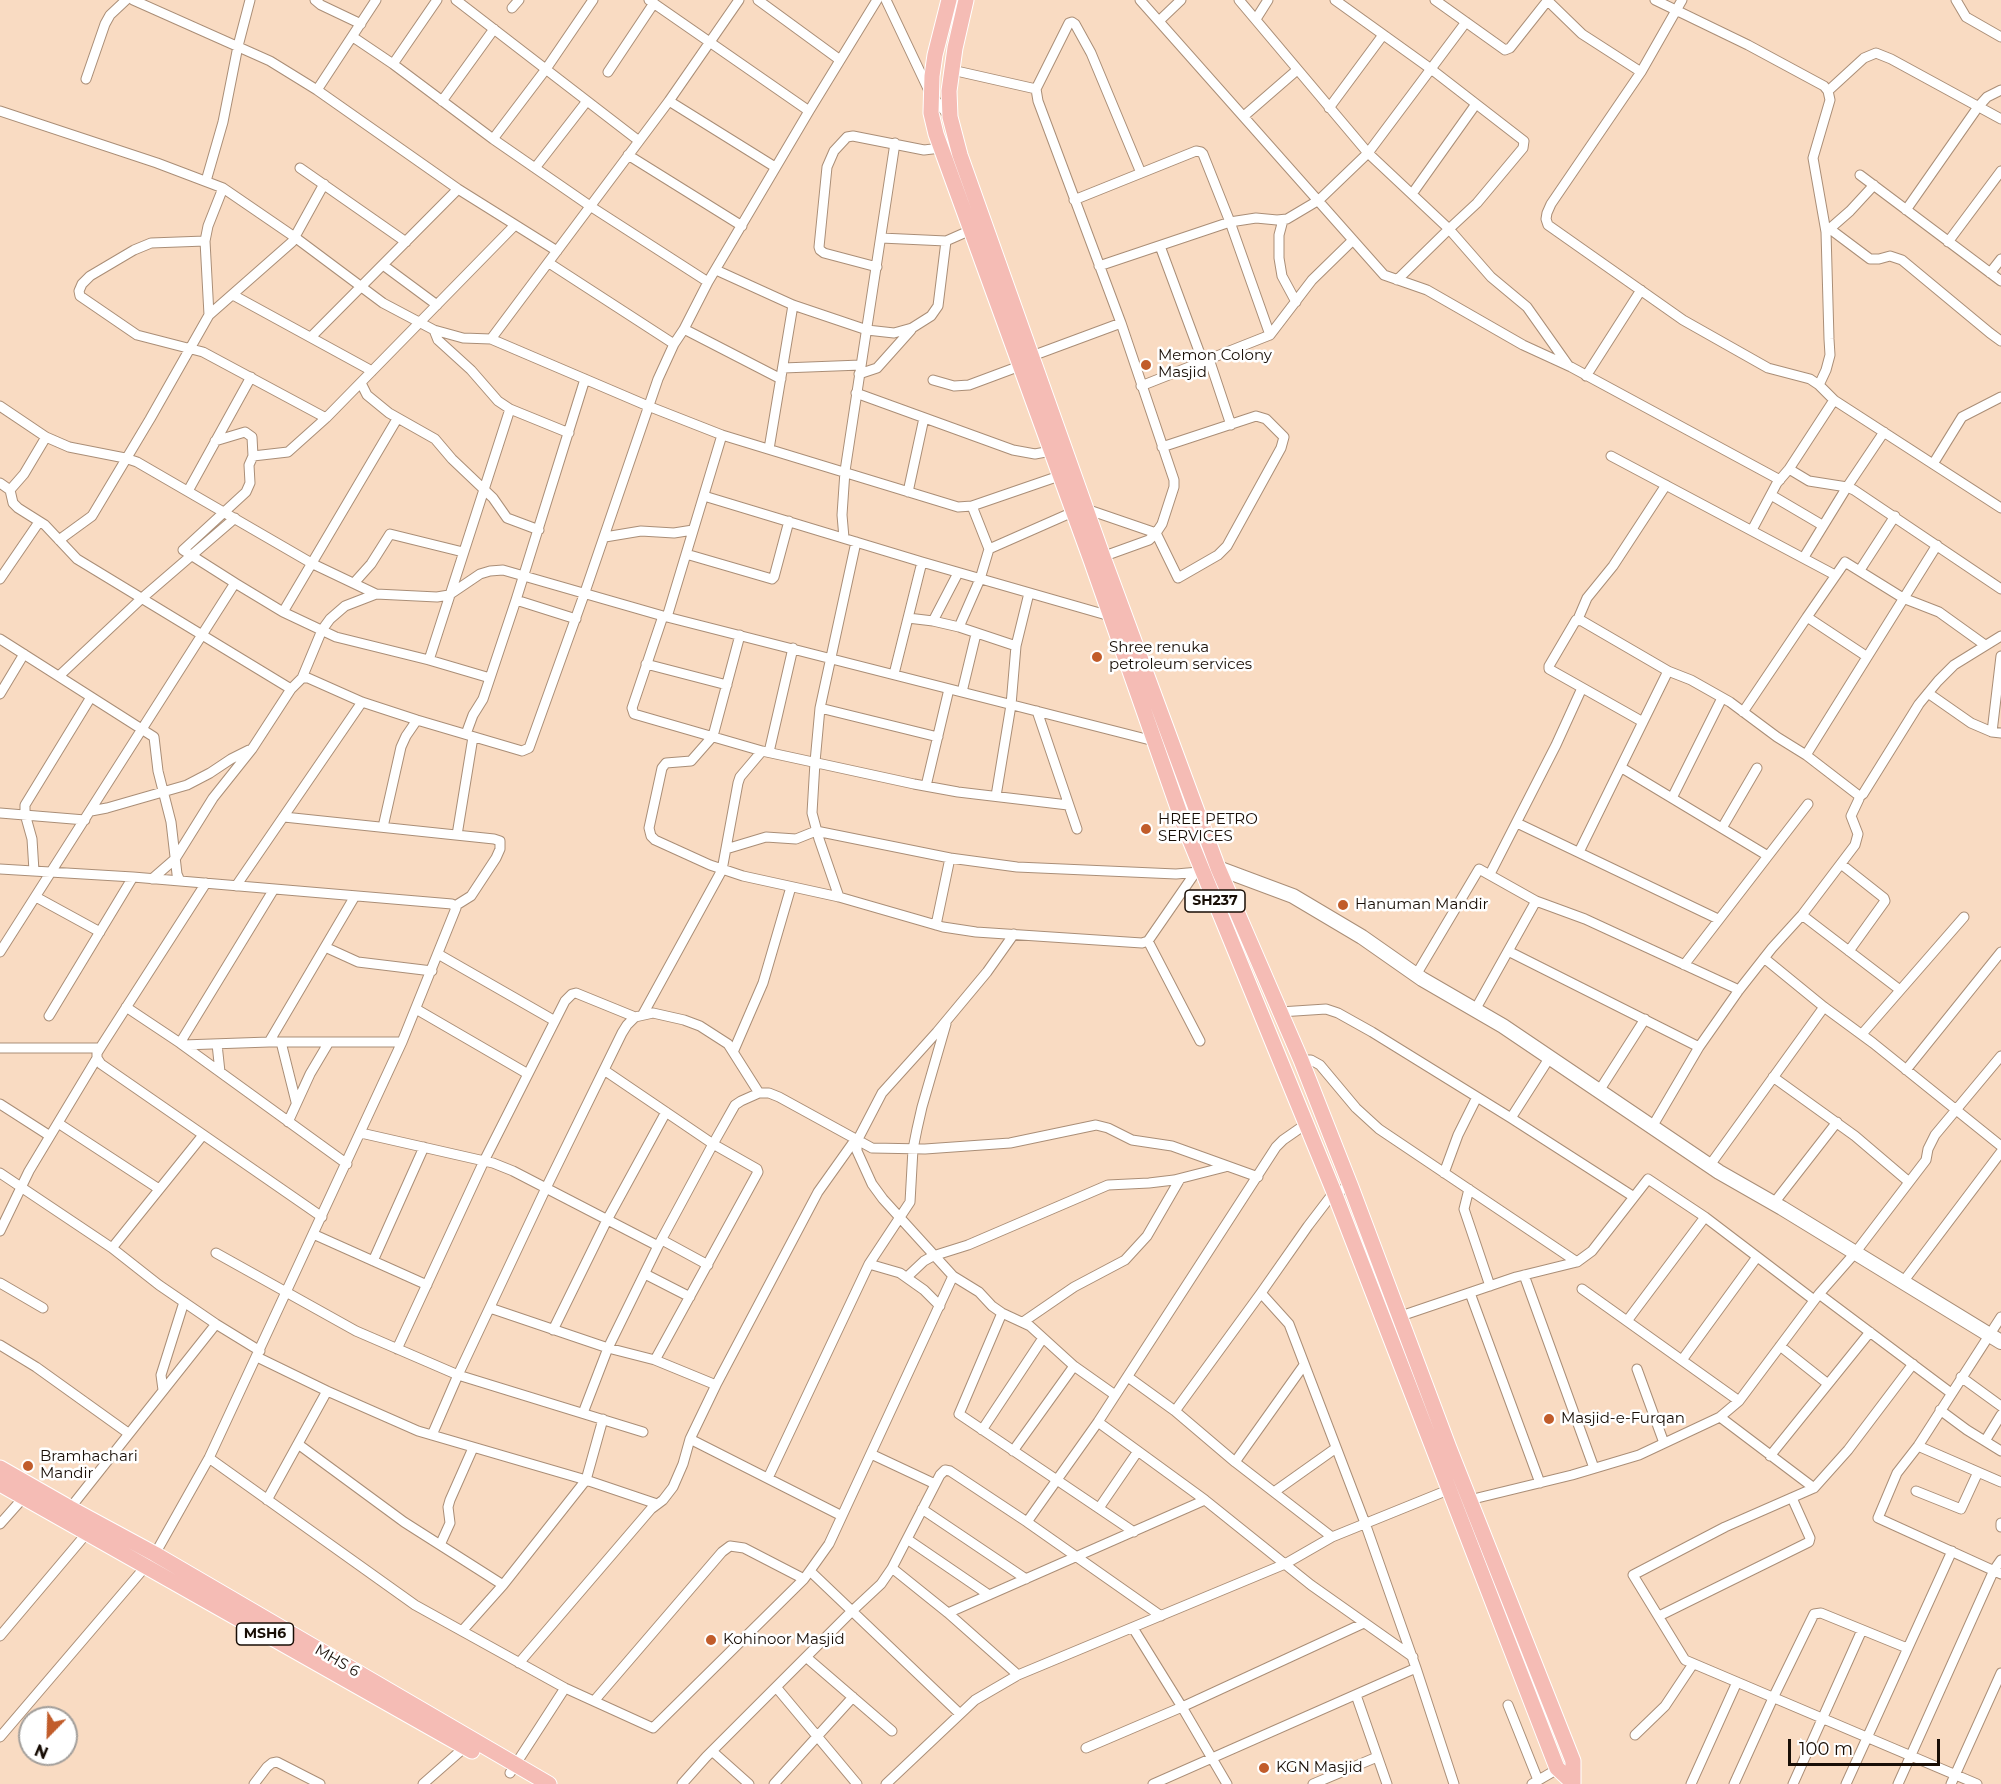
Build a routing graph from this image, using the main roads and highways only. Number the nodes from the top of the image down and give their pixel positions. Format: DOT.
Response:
graph roads {
  1 [pos="949,0"];
  2 [pos="966,0"];
  3 [pos="1066,474"];
  4 [pos="1097,558"];
  5 [pos="1205,871"];
  6 [pos="0,1468"];
  7 [pos="0,1484"];
  8 [pos="1457,1486"];
  9 [pos="1463,1502"];
  10 [pos="66,1513"];
  11 [pos="151,1560"];
  12 [pos="513,1769"];
  13 [pos="1573,1783"];
  14 [pos="530,1784"];
  15 [pos="549,1784"];
  1 -- 3 [label="main road, SH237"];
  2 -- 3 [label="main road, SH237"];
  3 -- 4 [label="main road, SH237"];
  4 -- 5 [label="main road, SH237"];
  4 -- 5 [label="main road, SH237"];
  5 -- 8 [label="main road, SH237"];
  5 -- 8 [label="main road, SH237"];
  6 -- 10 [label="main road, MHS 6"];
  7 -- 10 [label="main road, MSH6"];
  8 -- 9 [label="main road, SH237"];
  9 -- 13 [label="main road, SH237"];
  9 -- 13 [label="main road, SH237"];
  10 -- 11 [label="main road, MHS 6"];
  10 -- 11 [label="main road, MSH6"];
  11 -- 12 [label="main road, MHS 6"];
  11 -- 12 [label="main road, MSH6"];
  12 -- 14 [label="main road, MSH6"];
  12 -- 15 [label="main road, MHS 6"];
}
